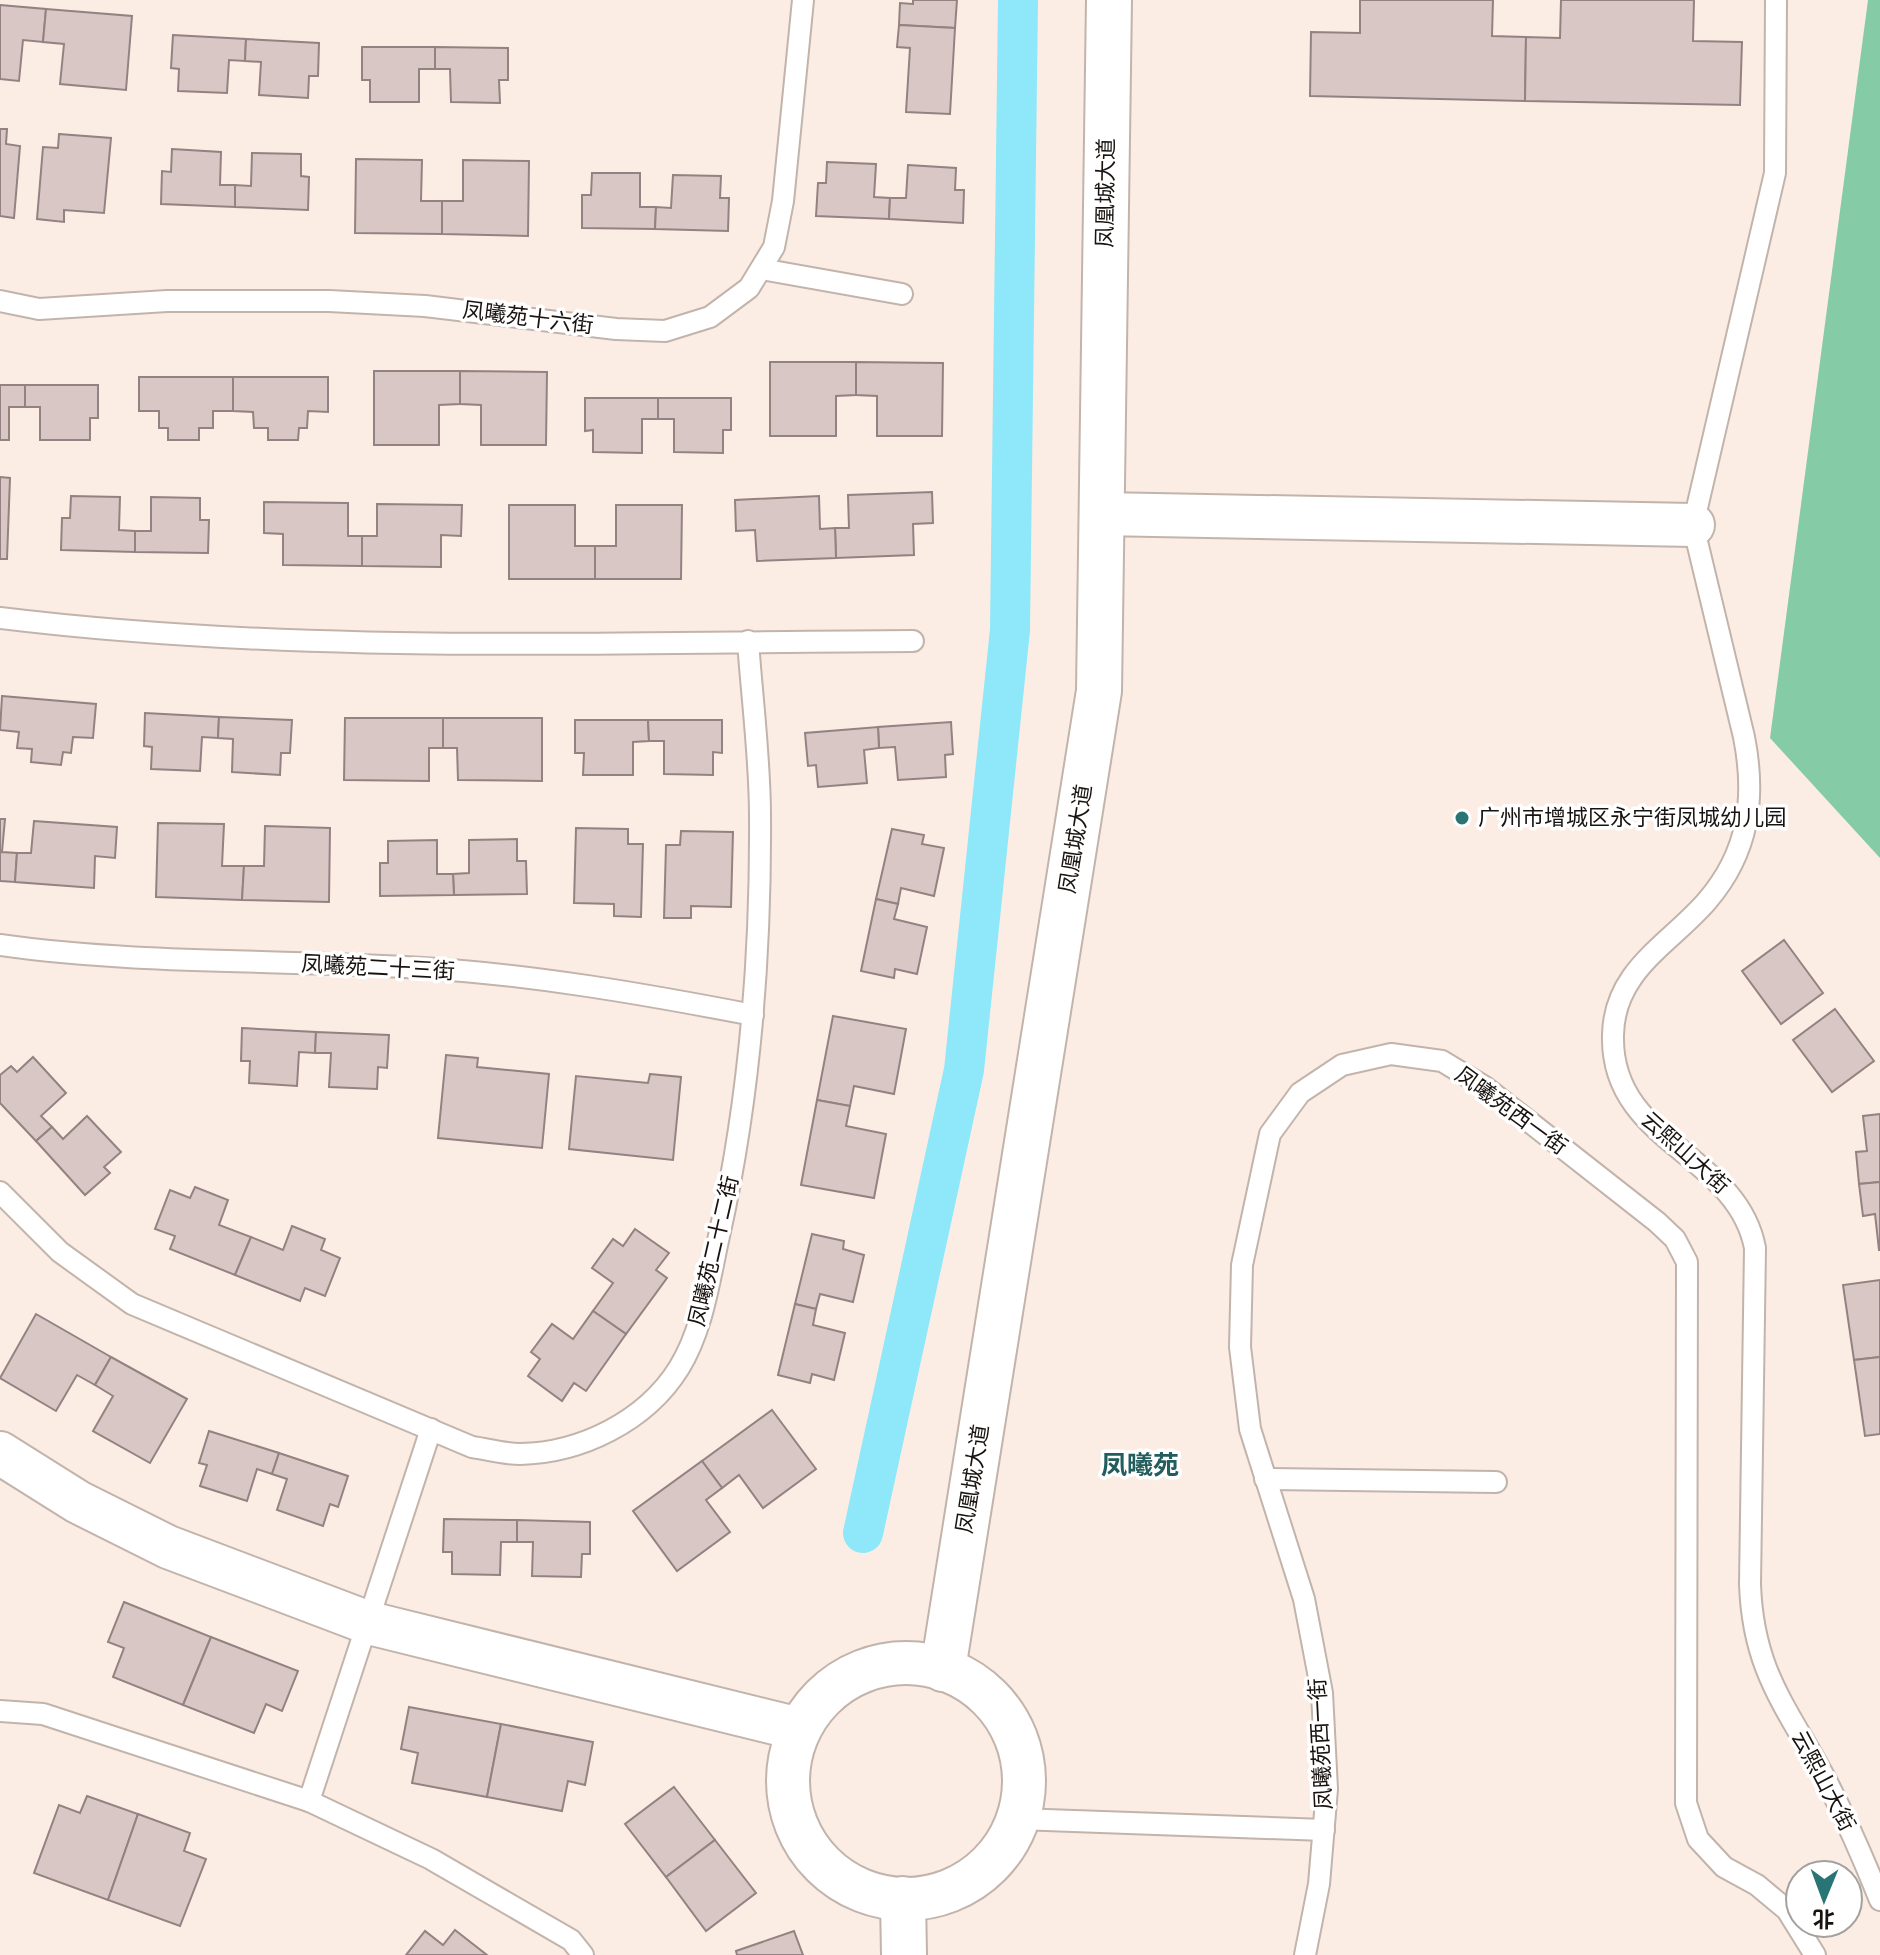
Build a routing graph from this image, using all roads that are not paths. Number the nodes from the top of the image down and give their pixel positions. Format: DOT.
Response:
graph roads {
  1 [pos="803,0"];
  2 [pos="1109,0"];
  3 [pos="1776,0"];
  4 [pos="761,269"];
  5 [pos="902,294"];
  6 [pos="0,301"];
  7 [pos="1102,514"];
  8 [pos="1693,525"];
  9 [pos="0,618"];
  10 [pos="748,641"];
  11 [pos="913,641"];
  12 [pos="0,945"];
  13 [pos="753,1015"];
  14 [pos="0,1192"];
  15 [pos="431,1429"];
  16 [pos="0,1453"];
  17 [pos="1265,1479"];
  18 [pos="1496,1482"];
  19 [pos="369,1623"];
  20 [pos="943,1669"];
  21 [pos="0,1711"];
  22 [pos="799,1729"];
  23 [pos="309,1801"];
  24 [pos="1018,1819"];
  25 [pos="1324,1830"];
  26 [pos="903,1899"];
  27 [pos="1880,1900"];
  28 [pos="583,1955"];
  29 [pos="904,1955"];
  30 [pos="1305,1955"];
  31 [pos="1815,1955"];
  1 -- 4 [label="lane, 凤曦苑十六街"];
  2 -- 7 [label="main road, 凤凰城大道"];
  3 -- 8 [label="lane"];
  4 -- 5 [label="lane"];
  4 -- 6 [label="lane, 凤曦苑十六街"];
  7 -- 8 [label="street"];
  7 -- 20 [label="main road, 凤凰城大道"];
  8 -- 27 [label="lane, 云熙山大街"];
  9 -- 10 [label="lane"];
  10 -- 11 [label="lane"];
  10 -- 13 [label="lane, 凤曦苑二十二街"];
  12 -- 13 [label="lane, 凤曦苑二十三街"];
  13 -- 15 [label="lane, 凤曦苑二十二街"];
  14 -- 15 [label="lane, 凤曦苑二十二街"];
  15 -- 19 [label="lane"];
  16 -- 19 [label="street"];
  17 -- 18 [label="lane"];
  17 -- 25 [label="lane, 凤曦苑西一街"];
  17 -- 31 [label="lane, 凤曦苑西一街"];
  19 -- 22 [label="street"];
  19 -- 23 [label="lane"];
  20 -- 22 [label="street"];
  20 -- 24 [label="street"];
  21 -- 23 [label="lane"];
  22 -- 26 [label="street"];
  23 -- 28 [label="lane"];
  24 -- 25 [label="lane"];
  24 -- 26 [label="street"];
  25 -- 30 [label="lane, 凤曦苑西一街"];
  26 -- 29 [label="main road"];
}
